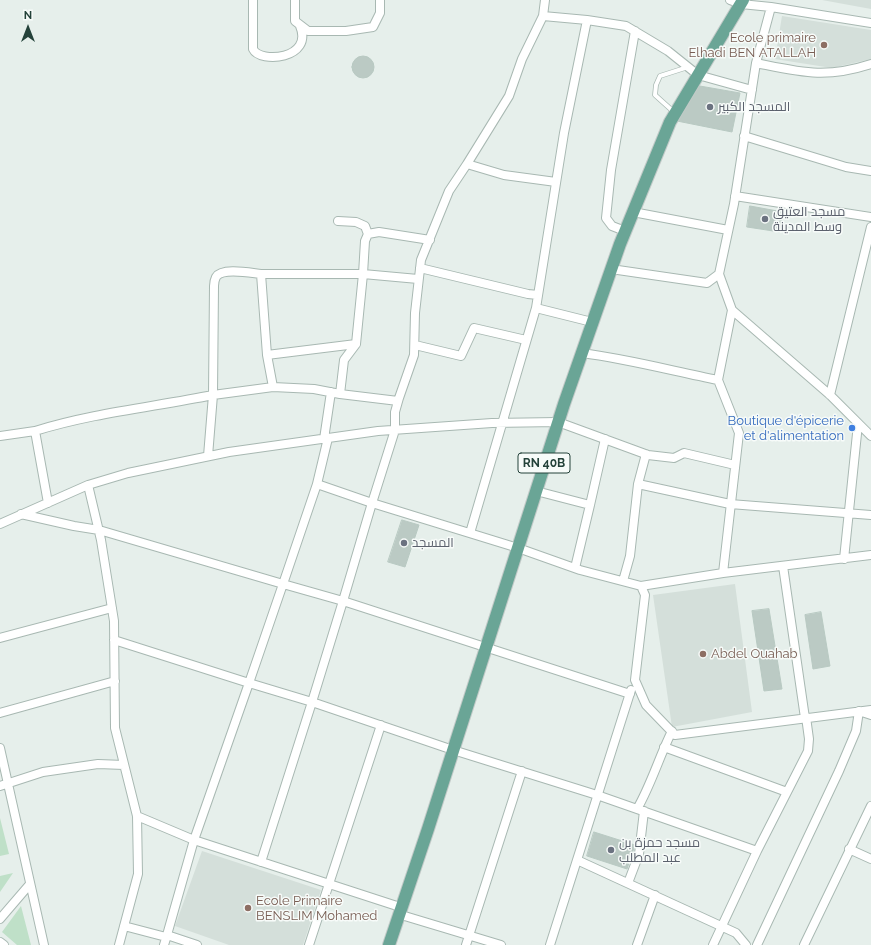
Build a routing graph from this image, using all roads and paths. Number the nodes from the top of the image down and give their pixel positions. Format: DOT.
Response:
graph roads {
  1 [pos="253,0"];
  2 [pos="295,0"];
  3 [pos="380,0"];
  4 [pos="546,0"];
  5 [pos="738,1"];
  6 [pos="771,7"];
  7 [pos="543,16"];
  8 [pos="587,20"];
  9 [pos="871,23"];
  10 [pos="300,26"];
  11 [pos="635,31"];
  12 [pos="756,64"];
  13 [pos="871,64"];
  14 [pos="688,67"];
  15 [pos="698,75"];
  16 [pos="752,90"];
  17 [pos="675,113"];
  18 [pos="744,136"];
  19 [pos="467,164"];
  20 [pos="871,171"];
  21 [pos="556,182"];
  22 [pos="735,196"];
  23 [pos="633,212"];
  24 [pos="871,217"];
  25 [pos="338,221"];
  26 [pos="871,226"];
  27 [pos="728,230"];
  28 [pos="625,231"];
  29 [pos="368,234"];
  30 [pos="430,240"];
  31 [pos="420,268"];
  32 [pos="611,269"];
  33 [pos="261,274"];
  34 [pos="363,274"];
  35 [pos="719,274"];
  36 [pos="418,279"];
  37 [pos="538,295"];
  38 [pos="536,308"];
  39 [pos="732,310"];
  40 [pos="592,322"];
  41 [pos="526,340"];
  42 [pos="356,344"];
  43 [pos="415,345"];
  44 [pos="582,353"];
  45 [pos="267,355"];
  46 [pos="718,380"];
  47 [pos="272,387"];
  48 [pos="336,393"];
  49 [pos="213,395"];
  50 [pos="830,395"];
  51 [pos="398,401"];
  52 [pos="558,422"];
  53 [pos="501,423"];
  54 [pos="858,424"];
  55 [pos="35,430"];
  56 [pos="395,430"];
  57 [pos="0,436"];
  58 [pos="871,436"];
  59 [pos="326,438"];
  60 [pos="605,439"];
  61 [pos="646,454"];
  62 [pos="208,456"];
  63 [pos="735,465"];
  64 [pos="317,484"];
  65 [pos="638,484"];
  66 [pos="88,485"];
  67 [pos="536,491"];
  68 [pos="48,503"];
  69 [pos="372,503"];
  70 [pos="730,504"];
  71 [pos="590,505"];
  72 [pos="21,514"];
  73 [pos="849,514"];
  74 [pos="871,515"];
  75 [pos="0,524"];
  76 [pos="99,530"];
  77 [pos="470,533"];
  78 [pos="518,548"];
  79 [pos="871,556"];
  80 [pos="844,559"];
  81 [pos="783,566"];
  82 [pos="575,568"];
  83 [pos="723,573"];
  84 [pos="623,581"];
  85 [pos="283,584"];
  86 [pos="641,586"];
  87 [pos="343,601"];
  88 [pos="112,608"];
  89 [pos="0,638"];
  90 [pos="114,640"];
  91 [pos="485,649"];
  92 [pos="635,680"];
  93 [pos="115,681"];
  94 [pos="248,683"];
  95 [pos="630,694"];
  96 [pos="312,702"];
  97 [pos="871,710"];
  98 [pos="859,711"];
  99 [pos="0,713"];
  100 [pos="871,715"];
  101 [pos="806,718"];
  102 [pos="381,726"];
  103 [pos="672,732"];
  104 [pos="664,747"];
  105 [pos="0,748"];
  106 [pos="453,750"];
  107 [pos="124,765"];
  108 [pos="522,772"];
  109 [pos="4,785"];
  110 [pos="787,792"];
  111 [pos="597,795"];
  112 [pos="871,806"];
  113 [pos="640,810"];
  114 [pos="137,816"];
  115 [pos="194,840"];
  116 [pos="849,849"];
  117 [pos="757,851"];
  118 [pos="871,859"];
  119 [pos="577,860"];
  120 [pos="260,862"];
  121 [pos="628,883"];
  122 [pos="30,884"];
  123 [pos="330,884"];
  124 [pos="654,895"];
  125 [pos="399,911"];
  126 [pos="0,919"];
  127 [pos="124,926"];
  128 [pos="721,926"];
  129 [pos="469,935"];
  130 [pos="166,939"];
  131 [pos="0,942"];
  132 [pos="4,945"];
  133 [pos="44,945"];
  134 [pos="119,945"];
  135 [pos="197,945"];
  136 [pos="309,945"];
  137 [pos="389,945"];
  138 [pos="466,945"];
  139 [pos="501,945"];
  140 [pos="550,945"];
  141 [pos="637,945"];
  142 [pos="713,945"];
  143 [pos="746,945"];
  144 [pos="757,945"];
  145 [pos="804,945"];
  1 -- 10 [label="street"];
  2 -- 10 [label="street"];
  3 -- 10 [label="street"];
  4 -- 7 [label="street"];
  5 -- 6 [label="street"];
  5 -- 15 [label="main road, RN 40B"];
  6 -- 9 [label="street"];
  6 -- 12 [label="street"];
  7 -- 8 [label="street"];
  7 -- 19 [label="street"];
  8 -- 11 [label="street"];
  8 -- 21 [label="street"];
  11 -- 14 [label="street"];
  11 -- 28 [label="street"];
  12 -- 13 [label="street"];
  12 -- 16 [label="street"];
  14 -- 15 [label="street"];
  14 -- 17 [label="lane"];
  15 -- 16 [label="street"];
  15 -- 17 [label="main road, RN 40B"];
  16 -- 18 [label="street"];
  17 -- 23 [label="main road, RN 40B"];
  18 -- 20 [label="street"];
  18 -- 22 [label="street"];
  19 -- 21 [label="street"];
  19 -- 30 [label="street"];
  21 -- 37 [label="street"];
  22 -- 24 [label="street"];
  22 -- 27 [label="street"];
  23 -- 27 [label="street"];
  23 -- 28 [label="main road, RN 40B"];
  25 -- 29 [label="street"];
  26 -- 50 [label="street"];
  27 -- 35 [label="street"];
  28 -- 32 [label="main road, RN 40B"];
  29 -- 30 [label="street"];
  29 -- 34 [label="street"];
  30 -- 31 [label="street"];
  31 -- 36 [label="street"];
  31 -- 37 [label="street"];
  32 -- 35 [label="street"];
  32 -- 40 [label="main road, RN 40B"];
  33 -- 34 [label="street"];
  33 -- 45 [label="street"];
  33 -- 49 [label="street"];
  34 -- 36 [label="street"];
  34 -- 42 [label="street"];
  35 -- 39 [label="street"];
  36 -- 43 [label="street"];
  37 -- 38 [label="street"];
  38 -- 40 [label="street"];
  38 -- 41 [label="street"];
  39 -- 46 [label="street"];
  39 -- 50 [label="street"];
  40 -- 44 [label="main road, RN 40B"];
  41 -- 43 [label="street"];
  41 -- 53 [label="street"];
  42 -- 45 [label="street"];
  42 -- 48 [label="street"];
  43 -- 51 [label="street"];
  44 -- 46 [label="street"];
  44 -- 52 [label="main road, RN 40B"];
  45 -- 47 [label="street"];
  46 -- 63 [label="street"];
  47 -- 48 [label="street"];
  47 -- 49 [label="street"];
  48 -- 51 [label="street"];
  48 -- 59 [label="street"];
  49 -- 55 [label="street"];
  49 -- 62 [label="street"];
  50 -- 54 [label="street"];
  51 -- 56 [label="street"];
  52 -- 53 [label="street"];
  52 -- 60 [label="street"];
  52 -- 67 [label="main road, RN 40B"];
  53 -- 56 [label="street"];
  53 -- 77 [label="street"];
  54 -- 58 [label="street"];
  54 -- 73 [label="street"];
  55 -- 57 [label="street"];
  55 -- 68 [label="street"];
  56 -- 59 [label="street"];
  56 -- 69 [label="street"];
  59 -- 62 [label="street"];
  59 -- 64 [label="street"];
  60 -- 61 [label="street"];
  60 -- 71 [label="street"];
  61 -- 63 [label="street"];
  61 -- 65 [label="street"];
  62 -- 66 [label="street"];
  63 -- 70 [label="street"];
  64 -- 69 [label="street"];
  64 -- 85 [label="street"];
  65 -- 70 [label="street"];
  65 -- 84 [label="street"];
  66 -- 68 [label="street"];
  66 -- 76 [label="street"];
  67 -- 71 [label="street"];
  67 -- 78 [label="main road, RN 40B"];
  68 -- 72 [label="street"];
  69 -- 77 [label="street"];
  69 -- 87 [label="street"];
  70 -- 73 [label="street"];
  70 -- 83 [label="street"];
  71 -- 82 [label="street"];
  72 -- 75 [label="street"];
  72 -- 76 [label="street"];
  73 -- 74 [label="street"];
  73 -- 80 [label="street"];
  76 -- 85 [label="street"];
  76 -- 88 [label="street"];
  77 -- 78 [label="street"];
  78 -- 82 [label="street"];
  78 -- 91 [label="main road, RN 40B"];
  79 -- 80 [label="street"];
  80 -- 81 [label="street"];
  81 -- 83 [label="street"];
  81 -- 101 [label="street"];
  82 -- 84 [label="street"];
  83 -- 86 [label="street"];
  84 -- 86 [label="street"];
  85 -- 87 [label="street"];
  85 -- 94 [label="street"];
  86 -- 92 [label="street"];
  87 -- 91 [label="street"];
  87 -- 96 [label="street"];
  88 -- 89 [label="street"];
  88 -- 90 [label="street"];
  90 -- 93 [label="street"];
  90 -- 94 [label="street"];
  91 -- 95 [label="street"];
  91 -- 106 [label="main road, RN 40B"];
  92 -- 95 [label="street"];
  92 -- 103 [label="street"];
  93 -- 99 [label="street"];
  93 -- 107 [label="street"];
  94 -- 96 [label="street"];
  94 -- 115 [label="street"];
  95 -- 111 [label="street"];
  96 -- 102 [label="street"];
  96 -- 120 [label="street"];
  97 -- 98 [label="street"];
  98 -- 100 [label="street"];
  98 -- 101 [label="street"];
  98 -- 144 [label="street"];
  101 -- 103 [label="street"];
  101 -- 110 [label="street"];
  102 -- 106 [label="street"];
  102 -- 123 [label="street"];
  103 -- 104 [label="street"];
  104 -- 110 [label="street"];
  104 -- 113 [label="street"];
  105 -- 109 [label="street"];
  106 -- 108 [label="street"];
  106 -- 125 [label="main road, RN 40B"];
  107 -- 109 [label="street"];
  107 -- 114 [label="street"];
  108 -- 111 [label="street"];
  108 -- 129 [label="street"];
  109 -- 122 [label="street"];
  110 -- 117 [label="street"];
  111 -- 113 [label="street"];
  111 -- 119 [label="street"];
  112 -- 116 [label="street"];
  113 -- 117 [label="street"];
  113 -- 121 [label="street"];
  114 -- 115 [label="street"];
  114 -- 127 [label="street"];
  115 -- 120 [label="street"];
  115 -- 130 [label="street"];
  116 -- 118 [label="street"];
  116 -- 145 [label="street"];
  117 -- 128 [label="street"];
  119 -- 121 [label="street"];
  119 -- 140 [label="street"];
  120 -- 123 [label="street"];
  121 -- 124 [label="street"];
  122 -- 126 [label="street"];
  122 -- 133 [label="street"];
  123 -- 125 [label="street"];
  123 -- 136 [label="street"];
  124 -- 128 [label="street"];
  124 -- 141 [label="street"];
  125 -- 129 [label="street"];
  125 -- 137 [label="main road, RN 40B"];
  127 -- 130 [label="street"];
  127 -- 134 [label="street"];
  128 -- 142 [label="street"];
  128 -- 143 [label="street"];
  129 -- 138 [label="street"];
  129 -- 139 [label="street"];
  130 -- 135 [label="street"];
  131 -- 132 [label="street"];
}
